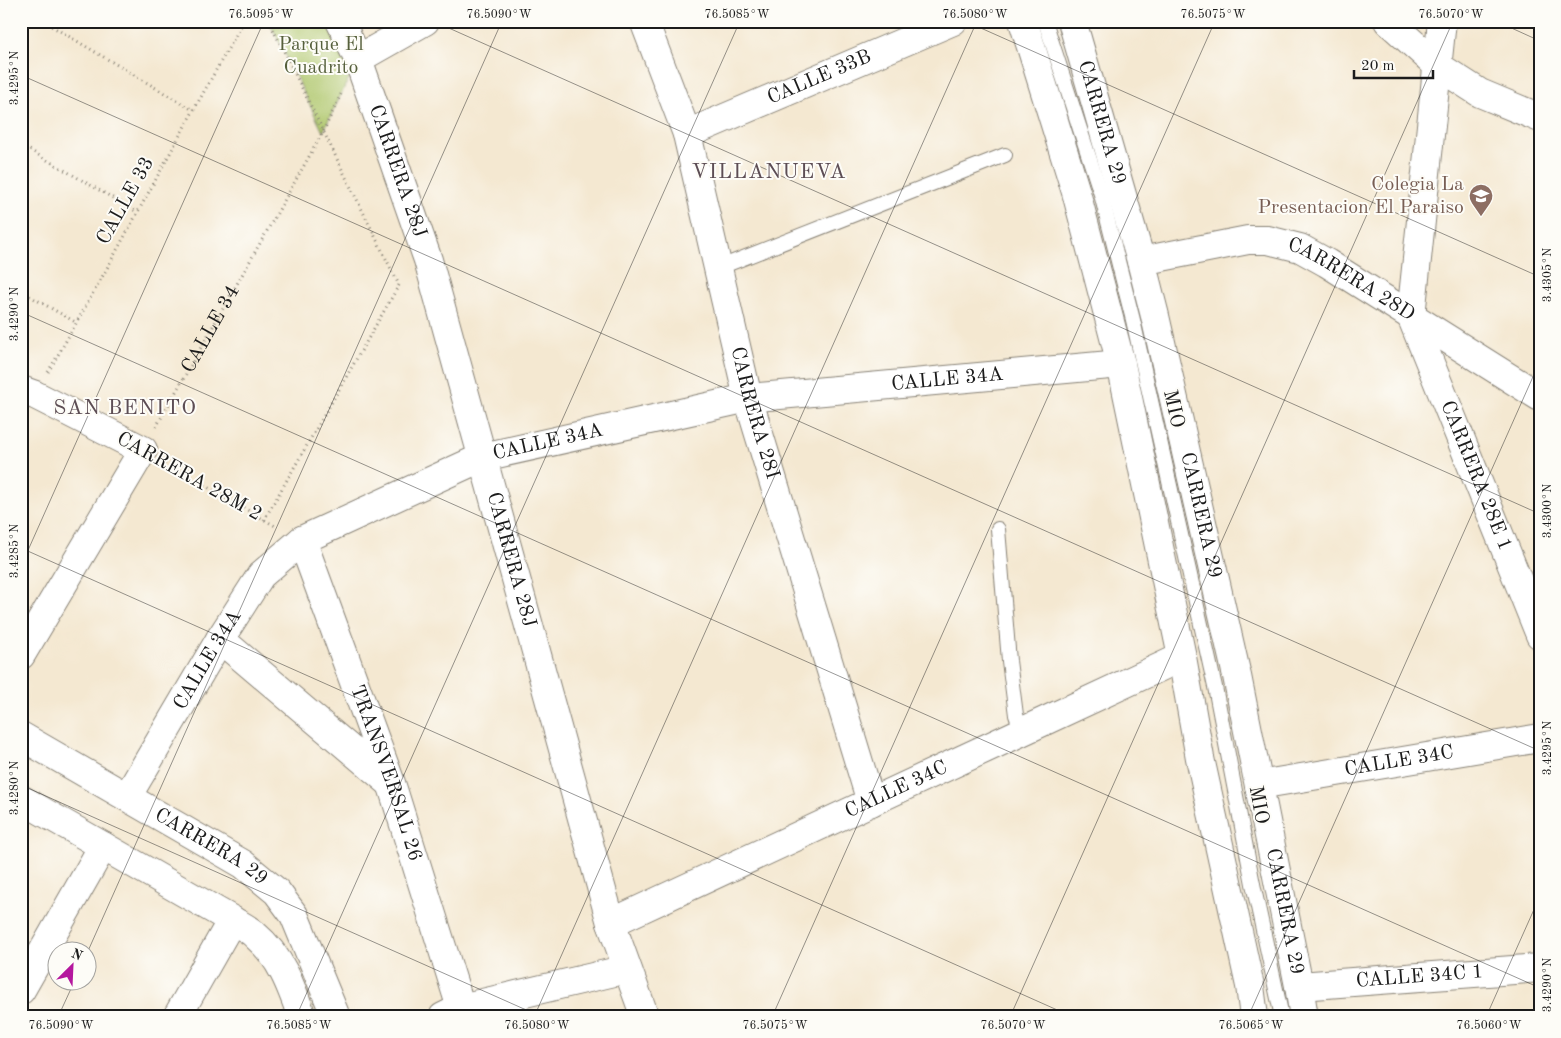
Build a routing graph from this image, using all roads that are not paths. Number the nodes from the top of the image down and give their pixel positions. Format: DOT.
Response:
graph roads {
  1 [pos="340,21"];
  2 [pos="425,21"];
  3 [pos="644,21"];
  4 [pos="952,21"];
  5 [pos="1023,21"];
  6 [pos="1045,21"];
  7 [pos="1072,21"];
  8 [pos="1388,21"];
  9 [pos="1442,21"];
  10 [pos="358,59"];
  11 [pos="1438,66"];
  12 [pos="1540,118"];
  13 [pos="687,134"];
  14 [pos="1005,155"];
  15 [pos="1141,261"];
  16 [pos="718,268"];
  17 [pos="1411,316"];
  18 [pos="1121,364"];
  19 [pos="28,392"];
  20 [pos="1540,397"];
  21 [pos="748,398"];
  22 [pos="483,457"];
  23 [pos="998,529"];
  24 [pos="302,540"];
  25 [pos="1540,635"];
  26 [pos="220,639"];
  27 [pos="21,655"];
  28 [pos="1182,657"];
  29 [pos="1022,732"];
  30 [pos="21,736"];
  31 [pos="1540,738"];
  32 [pos="391,784"];
  33 [pos="1258,785"];
  34 [pos="127,797"];
  35 [pos="21,799"];
  36 [pos="871,802"];
  37 [pos="103,846"];
  38 [pos="232,920"];
  39 [pos="610,923"];
  40 [pos="1540,968"];
  41 [pos="627,969"];
  42 [pos="1299,986"];
  43 [pos="21,990"];
  44 [pos="452,1012"];
  45 [pos="177,1017"];
  46 [pos="302,1017"];
  47 [pos="336,1017"];
  48 [pos="645,1017"];
  49 [pos="1254,1017"];
  50 [pos="1282,1017"];
  51 [pos="1304,1017"];
  1 -- 10 [label="street, CARRERA 28J"];
  2 -- 10 [label="street"];
  3 -- 13 [label="street, CARRERA 28I"];
  4 -- 13 [label="street, CALLE 33B"];
  5 -- 18 [label="street"];
  6 -- 50 [label="lane, MIO"];
  7 -- 15 [label="street, CARRERA 29"];
  8 -- 11 [label="street"];
  9 -- 11 [label="street"];
  10 -- 22 [label="street, CARRERA 28J"];
  11 -- 12 [label="street"];
  11 -- 17 [label="street"];
  13 -- 16 [label="street, CARRERA 28I"];
  14 -- 16 [label="lane"];
  15 -- 17 [label="street, CARRERA 28D"];
  15 -- 33 [label="street, CARRERA 29"];
  16 -- 21 [label="street, CARRERA 28I"];
  17 -- 20 [label="street, CARRERA 28D"];
  17 -- 25 [label="street, CARRERA 28E 1"];
  18 -- 21 [label="street, CALLE 34A"];
  18 -- 28 [label="street"];
  19 -- 27 [label="street, CARRERA 28M 2"];
  21 -- 22 [label="street, CALLE 34A"];
  21 -- 36 [label="street, CARRERA 28I"];
  22 -- 24 [label="street, CALLE 34A"];
  22 -- 39 [label="street, CARRERA 28J"];
  23 -- 29 [label="lane"];
  24 -- 26 [label="street, CALLE 34A"];
  24 -- 32 [label="street, TRANSVERSAL 26"];
  26 -- 32 [label="street"];
  26 -- 34 [label="street, CALLE 34A"];
  28 -- 29 [label="street, CALLE 34C"];
  28 -- 49 [label="street"];
  29 -- 36 [label="street, CALLE 34C"];
  30 -- 34 [label="street, CARRERA 29"];
  31 -- 33 [label="street, CALLE 34C"];
  32 -- 44 [label="street, TRANSVERSAL 26"];
  33 -- 42 [label="street, CARRERA 29"];
  34 -- 47 [label="street, CARRERA 29"];
  35 -- 37 [label="street"];
  36 -- 39 [label="street, CALLE 34C"];
  37 -- 38 [label="street"];
  37 -- 43 [label="street"];
  38 -- 45 [label="street"];
  38 -- 46 [label="street"];
  39 -- 41 [label="street, CARRERA 28J"];
  40 -- 42 [label="street, CALLE 34C 1"];
  41 -- 44 [label="street"];
  41 -- 48 [label="street, CARRERA 28J"];
  42 -- 51 [label="street, CARRERA 29"];
}
